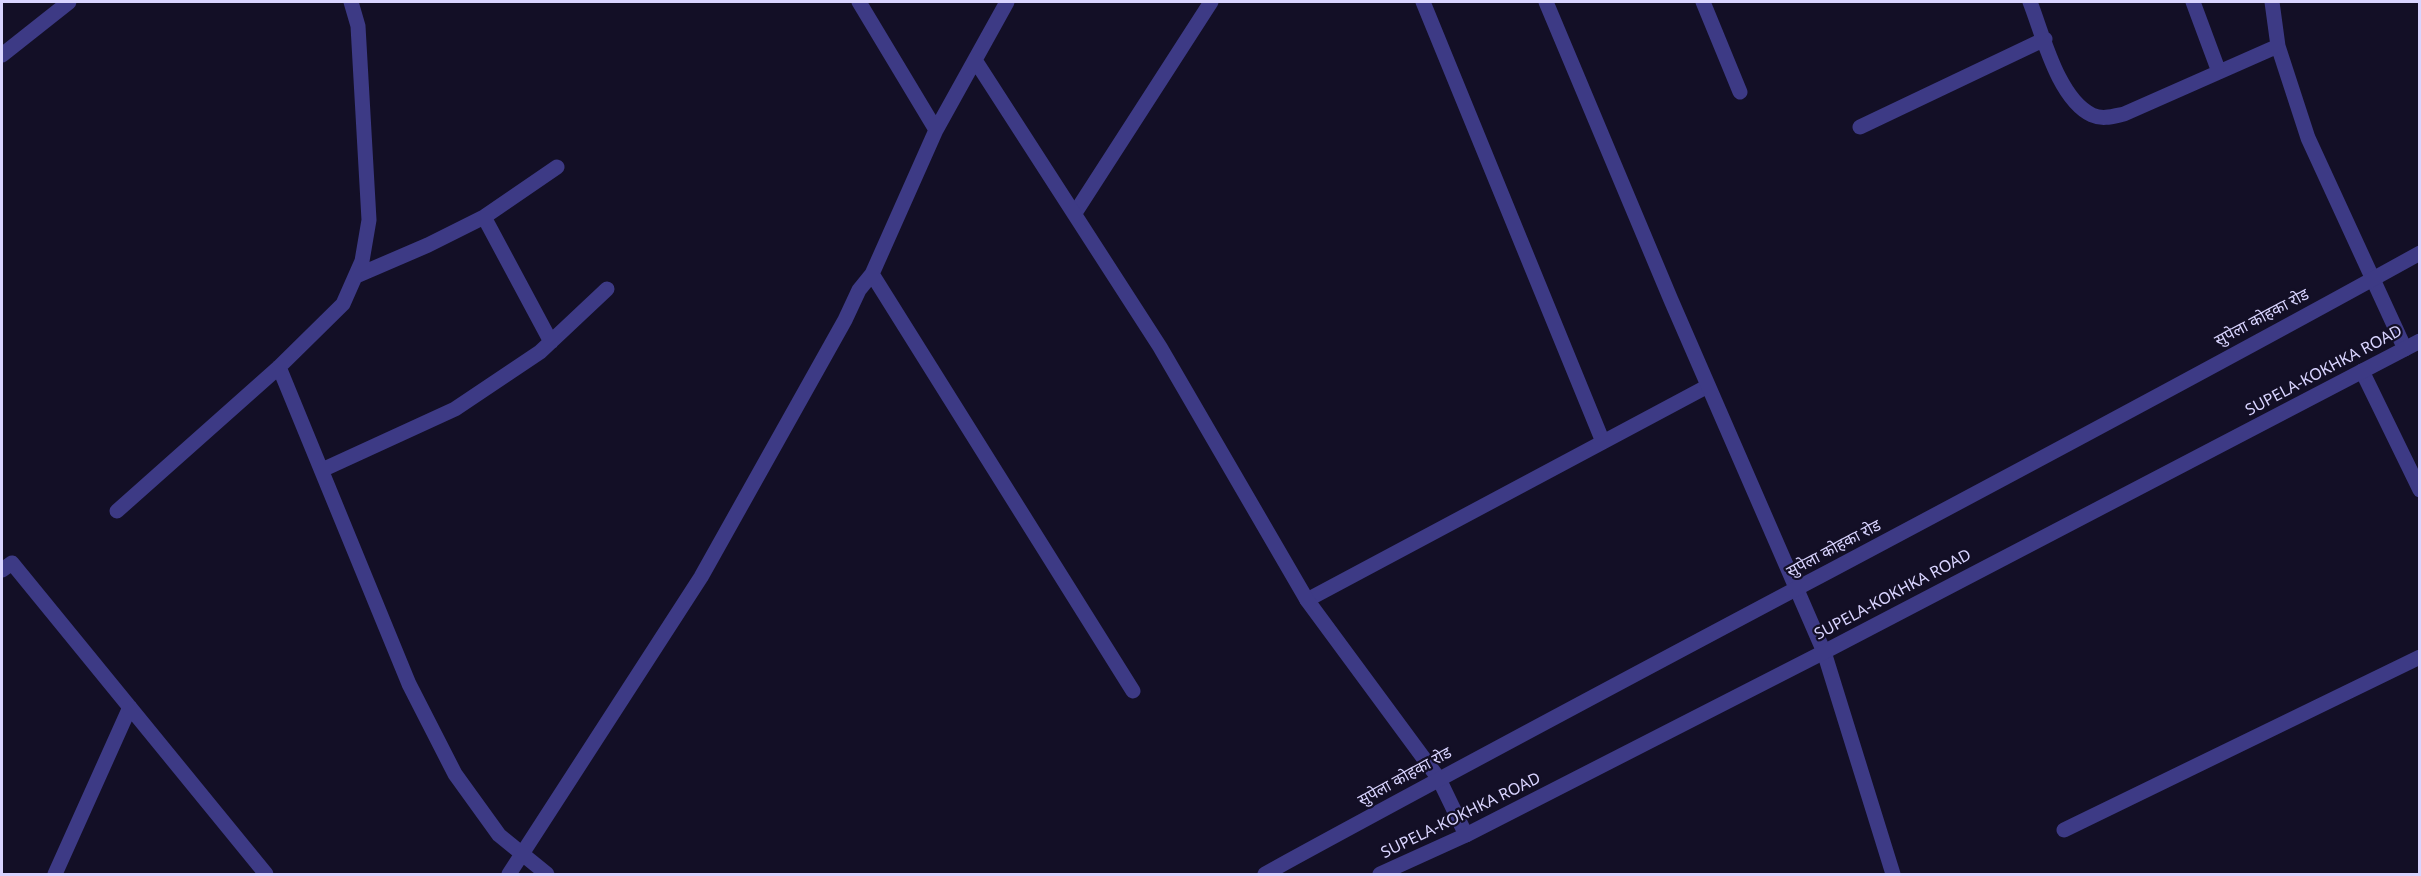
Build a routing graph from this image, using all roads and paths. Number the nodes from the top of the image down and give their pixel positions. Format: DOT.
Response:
graph roads {
  1 [pos="69,2"];
  2 [pos="351,2"];
  3 [pos="859,2"];
  4 [pos="1007,2"];
  5 [pos="1211,2"];
  6 [pos="1423,2"];
  7 [pos="1546,2"];
  8 [pos="1703,2"];
  9 [pos="2030,2"];
  10 [pos="2193,2"];
  11 [pos="2272,2"];
  12 [pos="2044,39"];
  13 [pos="2278,46"];
  14 [pos="2,55"];
  15 [pos="975,60"];
  16 [pos="2219,72"];
  17 [pos="1740,92"];
  18 [pos="1860,127"];
  19 [pos="936,130"];
  20 [pos="557,167"];
  21 [pos="1075,213"];
  22 [pos="484,217"];
  23 [pos="2420,253"];
  24 [pos="872,274"];
  25 [pos="356,276"];
  26 [pos="2373,279"];
  27 [pos="607,289"];
  28 [pos="2420,341"];
  29 [pos="551,342"];
  30 [pos="2405,349"];
  31 [pos="279,367"];
  32 [pos="2362,371"];
  33 [pos="1708,386"];
  34 [pos="1603,442"];
  35 [pos="322,470"];
  36 [pos="2420,490"];
  37 [pos="117,511"];
  38 [pos="2,570"];
  39 [pos="1797,589"];
  40 [pos="1307,600"];
  41 [pos="1824,652"];
  42 [pos="2420,657"];
  43 [pos="1132,691"];
  44 [pos="130,707"];
  45 [pos="1440,779"];
  46 [pos="2064,830"];
  47 [pos="1467,835"];
  48 [pos="521,854"];
  49 [pos="55,874"];
  50 [pos="266,874"];
  51 [pos="509,874"];
  52 [pos="548,874"];
  53 [pos="1265,874"];
  54 [pos="1380,874"];
  55 [pos="1893,874"];
  1 -- 14 [label="street"];
  2 -- 25 [label="street"];
  3 -- 19 [label="street"];
  4 -- 15 [label="street"];
  5 -- 21 [label="street"];
  6 -- 34 [label="street"];
  7 -- 33 [label="street"];
  8 -- 17 [label="street"];
  9 -- 12 [label="street"];
  10 -- 16 [label="street"];
  11 -- 13 [label="street"];
  12 -- 16 [label="street"];
  12 -- 18 [label="street"];
  13 -- 16 [label="street"];
  13 -- 26 [label="street"];
  15 -- 19 [label="street"];
  15 -- 21 [label="street"];
  19 -- 24 [label="street"];
  20 -- 22 [label="street"];
  21 -- 40 [label="street"];
  22 -- 25 [label="street"];
  22 -- 29 [label="street"];
  23 -- 26 [label="street, सुपेला कोहका रोड"];
  24 -- 43 [label="street"];
  24 -- 48 [label="street"];
  25 -- 31 [label="street"];
  26 -- 30 [label="street"];
  26 -- 39 [label="street, सुपेला कोहका रोड"];
  27 -- 29 [label="street"];
  28 -- 30 [label="street, SUPELA-KOKHKA ROAD"];
  29 -- 35 [label="street"];
  30 -- 32 [label="street, SUPELA-KOKHKA ROAD"];
  31 -- 35 [label="street"];
  31 -- 37 [label="street"];
  32 -- 36 [label="street"];
  32 -- 41 [label="street, SUPELA-KOKHKA ROAD"];
  33 -- 34 [label="street"];
  33 -- 39 [label="street"];
  34 -- 40 [label="street"];
  35 -- 48 [label="street"];
  38 -- 44 [label="street"];
  39 -- 41 [label="street"];
  39 -- 45 [label="street, सुपेला कोहका रोड"];
  40 -- 45 [label="street"];
  41 -- 47 [label="street, SUPELA-KOKHKA ROAD"];
  41 -- 55 [label="street"];
  42 -- 46 [label="street"];
  44 -- 49 [label="street"];
  44 -- 50 [label="street"];
  45 -- 47 [label="street"];
  45 -- 53 [label="street, सुपेला कोहका रोड"];
  47 -- 54 [label="street, SUPELA-KOKHKA ROAD"];
  48 -- 51 [label="street"];
  48 -- 52 [label="street"];
}
